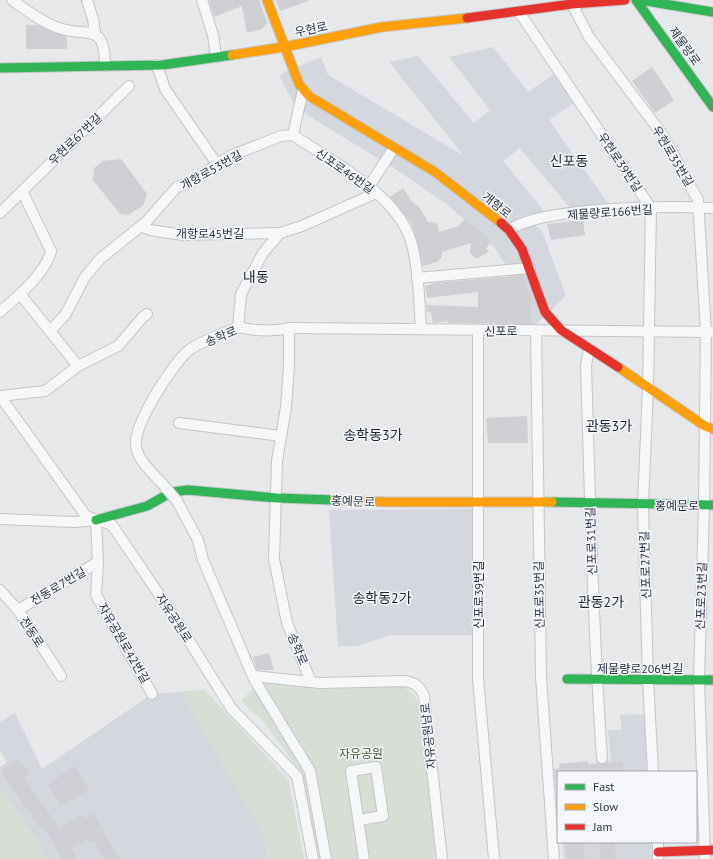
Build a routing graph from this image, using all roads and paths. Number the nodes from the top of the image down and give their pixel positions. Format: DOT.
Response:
graph roads {
  1 [pos="12,0"];
  2 [pos="87,0"];
  3 [pos="202,0"];
  4 [pos="267,0"];
  5 [pos="625,0"];
  6 [pos="636,0"];
  7 [pos="640,0"];
  8 [pos="572,4"];
  9 [pos="519,12"];
  10 [pos="713,12"];
  11 [pos="95,34"];
  12 [pos="284,47"];
  13 [pos="216,57"];
  14 [pos="157,65"];
  15 [pos="105,66"];
  16 [pos="0,68"];
  17 [pos="129,86"];
  18 [pos="303,90"];
  19 [pos="713,107"];
  20 [pos="293,135"];
  21 [pos="394,148"];
  22 [pos="217,164"];
  23 [pos="372,189"];
  24 [pos="22,191"];
  25 [pos="651,208"];
  26 [pos="698,208"];
  27 [pos="713,208"];
  28 [pos="0,213"];
  29 [pos="141,226"];
  30 [pos="509,230"];
  31 [pos="280,233"];
  32 [pos="530,268"];
  33 [pos="418,278"];
  34 [pos="20,294"];
  35 [pos="0,312"];
  36 [pos="148,314"];
  37 [pos="713,319"];
  38 [pos="238,327"];
  39 [pos="289,328"];
  40 [pos="421,329"];
  41 [pos="536,330"];
  42 [pos="561,330"];
  43 [pos="50,331"];
  44 [pos="478,331"];
  45 [pos="709,332"];
  46 [pos="649,333"];
  47 [pos="589,350"];
  48 [pos="78,366"];
  49 [pos="709,376"];
  50 [pos="648,386"];
  51 [pos="0,396"];
  52 [pos="4,409"];
  53 [pos="179,423"];
  54 [pos="709,428"];
  55 [pos="281,436"];
  56 [pos="277,498"];
  57 [pos="478,502"];
  58 [pos="537,502"];
  59 [pos="590,504"];
  60 [pos="643,505"];
  61 [pos="709,506"];
  62 [pos="0,519"];
  63 [pos="96,520"];
  64 [pos="98,562"];
  65 [pos="0,590"];
  66 [pos="18,610"];
  67 [pos="61,676"];
  68 [pos="253,676"];
  69 [pos="566,679"];
  70 [pos="596,679"];
  71 [pos="648,680"];
  72 [pos="699,680"];
  73 [pos="713,680"];
  74 [pos="311,682"];
  75 [pos="152,694"];
  76 [pos="602,758"];
  77 [pos="653,771"];
  78 [pos="359,820"];
  79 [pos="658,851"];
  80 [pos="707,853"];
  81 [pos="313,859"];
  82 [pos="326,859"];
  83 [pos="364,859"];
  84 [pos="442,859"];
  85 [pos="494,859"];
  86 [pos="554,859"];
  1 -- 11 [label="street"];
  2 -- 11 [label="street"];
  3 -- 13 [label="street"];
  4 -- 12 [label="street, 개항로"];
  5 -- 8 [label="street, 우현로"];
  6 -- 19 [label="street, 제물량로"];
  7 -- 10 [label="street"];
  8 -- 9 [label="street, 우현로"];
  8 -- 26 [label="street, 우현로35번길"];
  9 -- 12 [label="street, 우현로"];
  9 -- 25 [label="street, 우현로39번길"];
  11 -- 15 [label="street"];
  12 -- 13 [label="street, 우현로"];
  12 -- 18 [label="street, 개항로"];
  13 -- 14 [label="street, 우현로"];
  14 -- 15 [label="street, 우현로"];
  14 -- 22 [label="street"];
  15 -- 16 [label="street, 우현로"];
  17 -- 24 [label="street, 우현로67번길"];
  18 -- 20 [label="street"];
  18 -- 21 [label="street, 개항로"];
  20 -- 22 [label="street, 개항로53번길"];
  20 -- 23 [label="street, 신포로46번길"];
  21 -- 23 [label="street"];
  21 -- 30 [label="street, 개항로"];
  22 -- 29 [label="street, 개항로53번길"];
  23 -- 31 [label="street, 개항로45번길"];
  23 -- 33 [label="street, 신포로46번길"];
  24 -- 28 [label="street, 우현로67번길"];
  24 -- 34 [label="street"];
  25 -- 26 [label="street, 제물량로166번길"];
  25 -- 30 [label="street, 제물량로166번길"];
  25 -- 46 [label="street"];
  26 -- 27 [label="street, 제물량로166번길"];
  26 -- 45 [label="street, 우현로35번길"];
  29 -- 31 [label="street, 개항로45번길"];
  29 -- 43 [label="street, 개항로53번길"];
  30 -- 32 [label="street, 개항로"];
  31 -- 38 [label="street"];
  32 -- 33 [label="street"];
  32 -- 42 [label="street, 개항로"];
  33 -- 40 [label="street, 신포로46번길"];
  34 -- 35 [label="street"];
  34 -- 43 [label="street"];
  36 -- 48 [label="street"];
  37 -- 45 [label="street"];
  38 -- 39 [label="street, 송학로"];
  38 -- 68 [label="street, 송학로, bridge"];
  39 -- 40 [label="street, 신포로"];
  39 -- 55 [label="street, 송학로"];
  40 -- 44 [label="street, 신포로"];
  41 -- 42 [label="street, 신포로"];
  41 -- 44 [label="street, 신포로"];
  41 -- 58 [label="street, 신포로35번길"];
  42 -- 46 [label="street, 신포로"];
  42 -- 47 [label="street, 개항로"];
  43 -- 48 [label="street"];
  44 -- 57 [label="street, 신포로39번길"];
  45 -- 46 [label="street, 신포로"];
  45 -- 49 [label="street, 신포로23번길"];
  46 -- 50 [label="street, 신포로27번길"];
  47 -- 50 [label="street, 개항로"];
  47 -- 59 [label="street, 신포로31번길"];
  48 -- 51 [label="street"];
  49 -- 54 [label="street, 신포로23번길"];
  50 -- 54 [label="street, 개항로"];
  50 -- 60 [label="street, 신포로27번길"];
  51 -- 52 [label="street, 자유공원로"];
  52 -- 63 [label="street, 자유공원로"];
  53 -- 55 [label="street"];
  54 -- 61 [label="street, 신포로23번길"];
  55 -- 56 [label="street, 송학로"];
  56 -- 57 [label="street, 홍예문로"];
  56 -- 63 [label="street, 홍예문로"];
  56 -- 74 [label="street, 송학로"];
  57 -- 58 [label="street, 홍예문로"];
  57 -- 85 [label="street, 신포로39번길"];
  58 -- 59 [label="street, 홍예문로"];
  58 -- 86 [label="street, 신포로35번길"];
  59 -- 60 [label="street, 홍예문로"];
  59 -- 70 [label="street, 신포로31번길"];
  60 -- 61 [label="street, 홍예문로"];
  60 -- 71 [label="street, 신포로27번길"];
  61 -- 72 [label="street, 신포로23번길"];
  62 -- 63 [label="street, 홍예문로"];
  63 -- 64 [label="street, 자유공원로42번길"];
  63 -- 81 [label="street, 자유공원로"];
  64 -- 66 [label="street, 전동로7번길"];
  64 -- 75 [label="street, 자유공원로42번길"];
  65 -- 66 [label="street, 전동로"];
  66 -- 67 [label="street, 전동로"];
  68 -- 74 [label="street, 자유공원남로"];
  68 -- 82 [label="street, 송학로"];
  69 -- 70 [label="street, 제물량로206번길"];
  70 -- 71 [label="street, 제물량로206번길"];
  70 -- 76 [label="street, 신포로31번길"];
  71 -- 72 [label="street, 제물량로206번길"];
  71 -- 77 [label="street, 신포로27번길"];
  72 -- 73 [label="street, 제물량로206번길"];
  72 -- 80 [label="street, 신포로23번길"];
  74 -- 84 [label="street, 자유공원남로"];
  78 -- 78 [label="street"];
  78 -- 83 [label="street"];
  79 -- 80 [label="street"];
}
